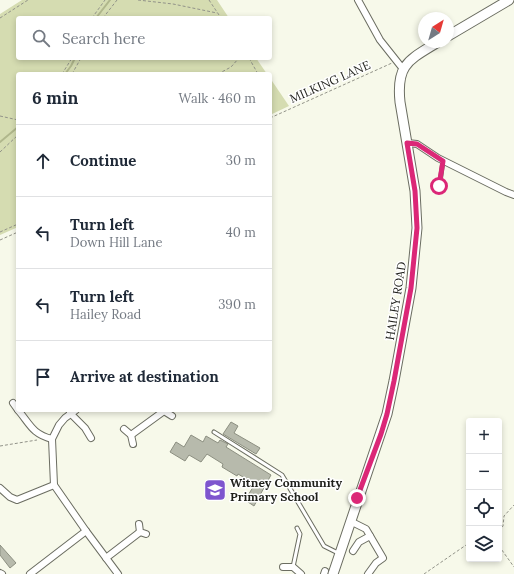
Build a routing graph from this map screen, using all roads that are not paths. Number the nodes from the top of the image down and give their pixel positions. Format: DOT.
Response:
graph roads {
  1 [pos="358,0"];
  2 [pos="509,0"];
  3 [pos="454,32"];
  4 [pos="428,48"];
  5 [pos="403,69"];
  6 [pos="407,143"];
  7 [pos="443,161"];
  8 [pos="439,189"];
  9 [pos="514,195"];
  10 [pos="13,403"];
  11 [pos="16,407"];
  12 [pos="19,412"];
  13 [pos="73,412"];
  14 [pos="162,412"];
  15 [pos="165,412"];
  16 [pos="172,416"];
  17 [pos="124,430"];
  18 [pos="214,432"];
  19 [pos="131,435"];
  20 [pos="91,438"];
  21 [pos="52,439"];
  22 [pos="133,444"];
  23 [pos="54,485"];
  24 [pos="0,488"];
  25 [pos="350,521"];
  26 [pos="138,524"];
  27 [pos="297,528"];
  28 [pos="86,531"];
  29 [pos="370,536"];
  30 [pos="353,551"];
  31 [pos="340,554"];
  32 [pos="106,558"];
  33 [pos="283,567"];
  34 [pos="293,567"];
  35 [pos="327,573"];
  36 [pos="30,574"];
  37 [pos="118,574"];
  38 [pos="301,574"];
  39 [pos="368,574"];
  1 -- 5 [label="street"];
  2 -- 3 [label="main road"];
  4 -- 5 [label="main road"];
  5 -- 6 [label="main road, HAILEY ROAD"];
  6 -- 7 [label="street"];
  6 -- 25 [label="main road, HAILEY ROAD"];
  7 -- 8 [label="lane"];
  7 -- 9 [label="street"];
  10 -- 11 [label="street"];
  12 -- 21 [label="street"];
  13 -- 20 [label="street"];
  13 -- 21 [label="street"];
  14 -- 19 [label="street"];
  15 -- 16 [label="street"];
  17 -- 19 [label="street"];
  18 -- 31 [label="lane"];
  19 -- 22 [label="street"];
  21 -- 23 [label="street"];
  23 -- 24 [label="street"];
  23 -- 28 [label="street"];
  25 -- 29 [label="street"];
  25 -- 31 [label="main road, HAILEY ROAD"];
  26 -- 32 [label="street"];
  27 -- 34 [label="lane"];
  28 -- 32 [label="street"];
  28 -- 36 [label="street"];
  29 -- 30 [label="street"];
  29 -- 39 [label="street"];
  31 -- 35 [label="main road, HAILEY ROAD"];
  32 -- 37 [label="street"];
  33 -- 34 [label="street"];
  34 -- 38 [label="street"];
}
